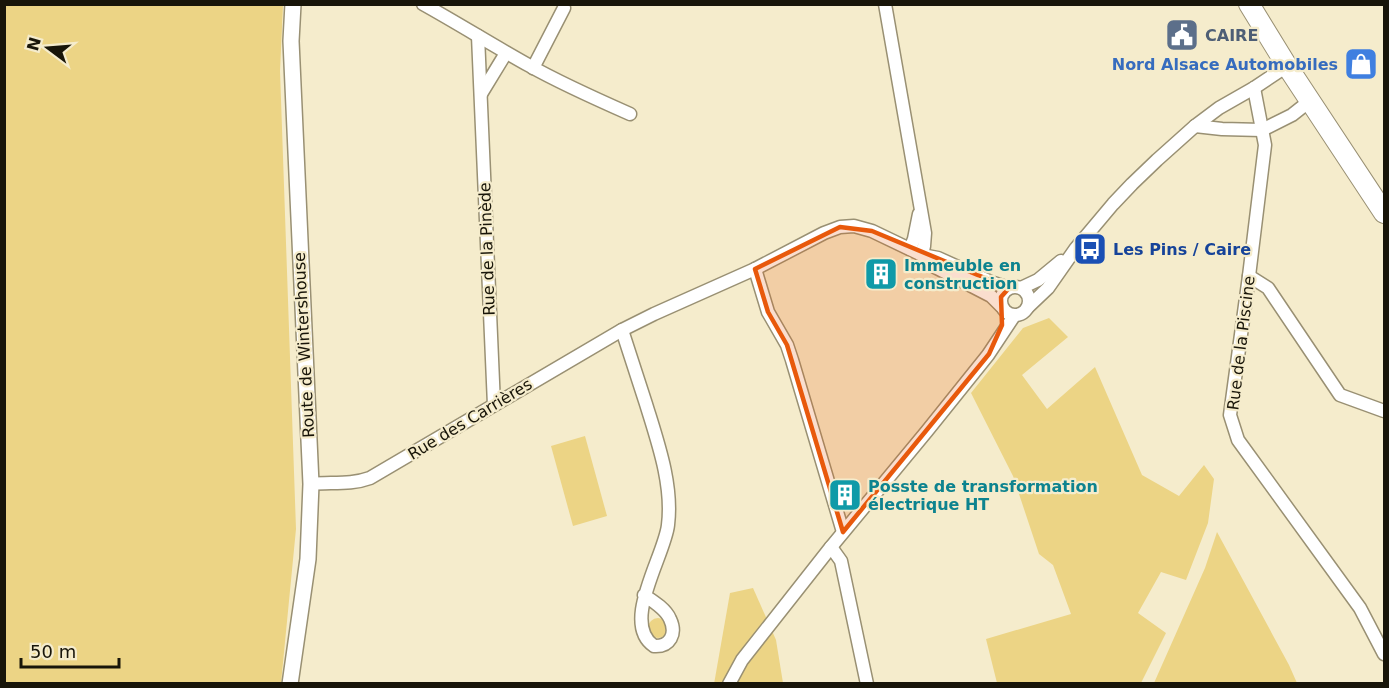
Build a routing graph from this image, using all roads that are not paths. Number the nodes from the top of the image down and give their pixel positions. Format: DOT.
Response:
graph roads {
  1 [pos="293,4"];
  2 [pos="423,4"];
  3 [pos="885,4"];
  4 [pos="1251,6"];
  5 [pos="564,8"];
  6 [pos="478,36"];
  7 [pos="506,53"];
  8 [pos="1287,66"];
  9 [pos="532,68"];
  10 [pos="1254,88"];
  11 [pos="481,94"];
  12 [pos="1311,100"];
  13 [pos="630,114"];
  14 [pos="1195,126"];
  15 [pos="1262,130"];
  16 [pos="920,198"];
  17 [pos="1384,213"];
  18 [pos="1076,248"];
  19 [pos="910,249"];
  20 [pos="922,255"];
  21 [pos="755,269"];
  22 [pos="1250,276"];
  23 [pos="1015,288"];
  24 [pos="1028,307"];
  25 [pos="1006,310"];
  26 [pos="622,330"];
  27 [pos="494,405"];
  28 [pos="1384,411"];
  29 [pos="311,484"];
  30 [pos="843,532"];
  31 [pos="831,547"];
  32 [pos="644,595"];
  33 [pos="1384,654"];
  34 [pos="290,684"];
  35 [pos="729,684"];
  36 [pos="867,684"];
  1 -- 29 [label="street, Route de Wintershouse"];
  2 -- 6 [label="street"];
  3 -- 16 [label="street"];
  4 -- 8 [label="main road"];
  5 -- 9 [label="street"];
  6 -- 7 [label="street"];
  6 -- 11 [label="street, Rue de la Pinède"];
  7 -- 9 [label="street"];
  7 -- 11 [label="street"];
  8 -- 10 [label="street"];
  8 -- 12 [label="main road"];
  9 -- 13 [label="street"];
  10 -- 14 [label="street"];
  10 -- 15 [label="street, Rue de la Piscine"];
  11 -- 27 [label="street, Rue de la Pinède"];
  12 -- 15 [label="street"];
  12 -- 17 [label="main road"];
  14 -- 15 [label="street"];
  14 -- 18 [label="street"];
  15 -- 22 [label="street, Rue de la Piscine"];
  16 -- 19 [label="street"];
  16 -- 20 [label="street"];
  18 -- 23 [label="street"];
  18 -- 24 [label="street"];
  19 -- 20 [label="street, Rue des Carrières"];
  19 -- 21 [label="street, Rue des Carrières"];
  20 -- 23 [label="street, Rue des Carrières"];
  20 -- 25 [label="street, Rue des Carrières"];
  21 -- 26 [label="street, Rue des Carrières"];
  21 -- 30 [label="street"];
  22 -- 28 [label="street"];
  22 -- 33 [label="street, Rue de la Piscine"];
  23 -- 24 [label="street"];
  23 -- 25 [label="street"];
  24 -- 25 [label="street"];
  25 -- 30 [label="street"];
  26 -- 27 [label="street, Rue des Carrières"];
  26 -- 32 [label="street"];
  27 -- 29 [label="street, Rue des Carrières"];
  29 -- 34 [label="street, Route de Wintershouse"];
  30 -- 31 [label="street"];
  31 -- 35 [label="street"];
  31 -- 36 [label="street"];
}
